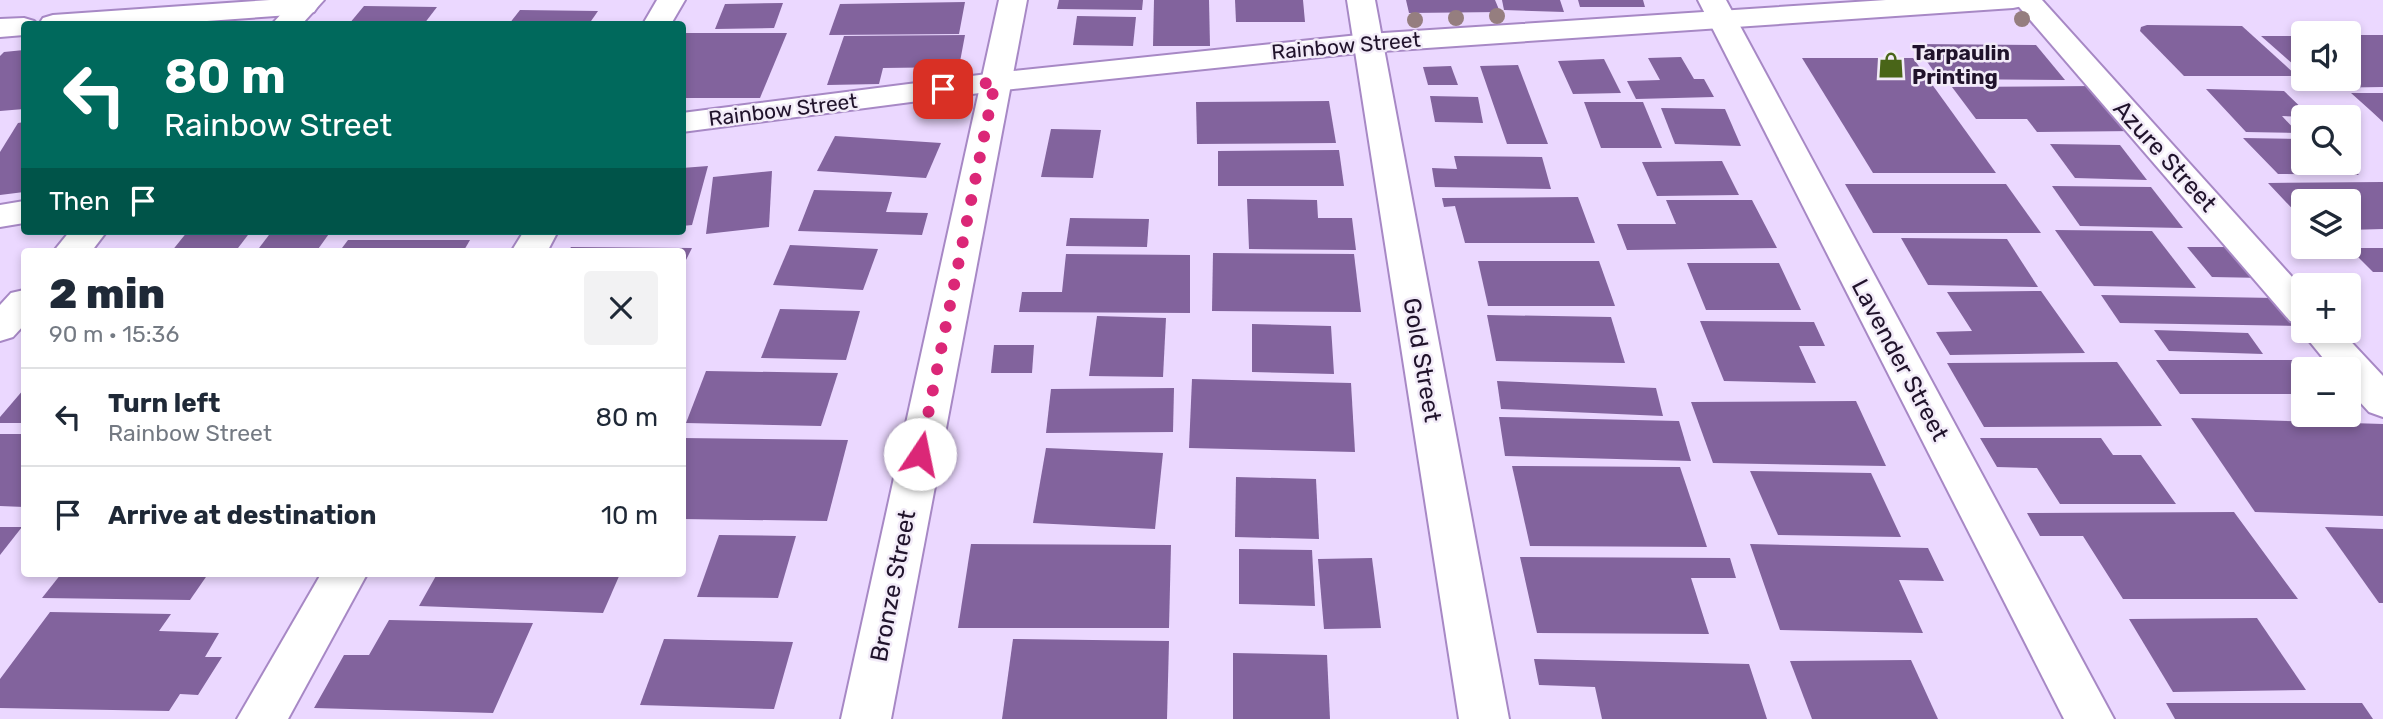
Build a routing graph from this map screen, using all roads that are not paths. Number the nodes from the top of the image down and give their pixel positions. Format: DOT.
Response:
graph roads {
  1 [pos="671,0"];
  2 [pos="1013,0"];
  3 [pos="1361,0"];
  4 [pos="2013,0"];
  5 [pos="2027,0"];
  6 [pos="1716,9"];
  7 [pos="300,10"];
  8 [pos="106,21"];
  9 [pos="659,21"];
  10 [pos="21,27"];
  11 [pos="0,28"];
  12 [pos="1368,43"];
  13 [pos="995,82"];
  14 [pos="686,122"];
  15 [pos="21,212"];
  16 [pos="0,216"];
  17 [pos="86,235"];
  18 [pos="75,248"];
  19 [pos="2291,298"];
  20 [pos="21,305"];
  21 [pos="0,328"];
  22 [pos="2331,343"];
  23 [pos="2383,402"];
  24 [pos="343,577"];
  25 [pos="262,719"];
  26 [pos="866,719"];
  27 [pos="1484,719"];
  28 [pos="2089,719"];
  1 -- 9 [label="street"];
  2 -- 13 [label="street, Bronze Street"];
  3 -- 12 [label="street, Gold Street"];
  4 -- 6 [label="street, Rainbow Street"];
  5 -- 19 [label="street, Azure Street"];
  6 -- 12 [label="street, Rainbow Street"];
  6 -- 28 [label="street, Lavender Street"];
  7 -- 8 [label="street"];
  10 -- 11 [label="street"];
  12 -- 13 [label="street, Rainbow Street"];
  12 -- 27 [label="street, Gold Street"];
  13 -- 14 [label="street, Rainbow Street"];
  13 -- 26 [label="street, Bronze Street"];
  15 -- 16 [label="street"];
  17 -- 18 [label="street"];
  20 -- 21 [label="street"];
  22 -- 23 [label="street"];
  24 -- 25 [label="street"];
}
